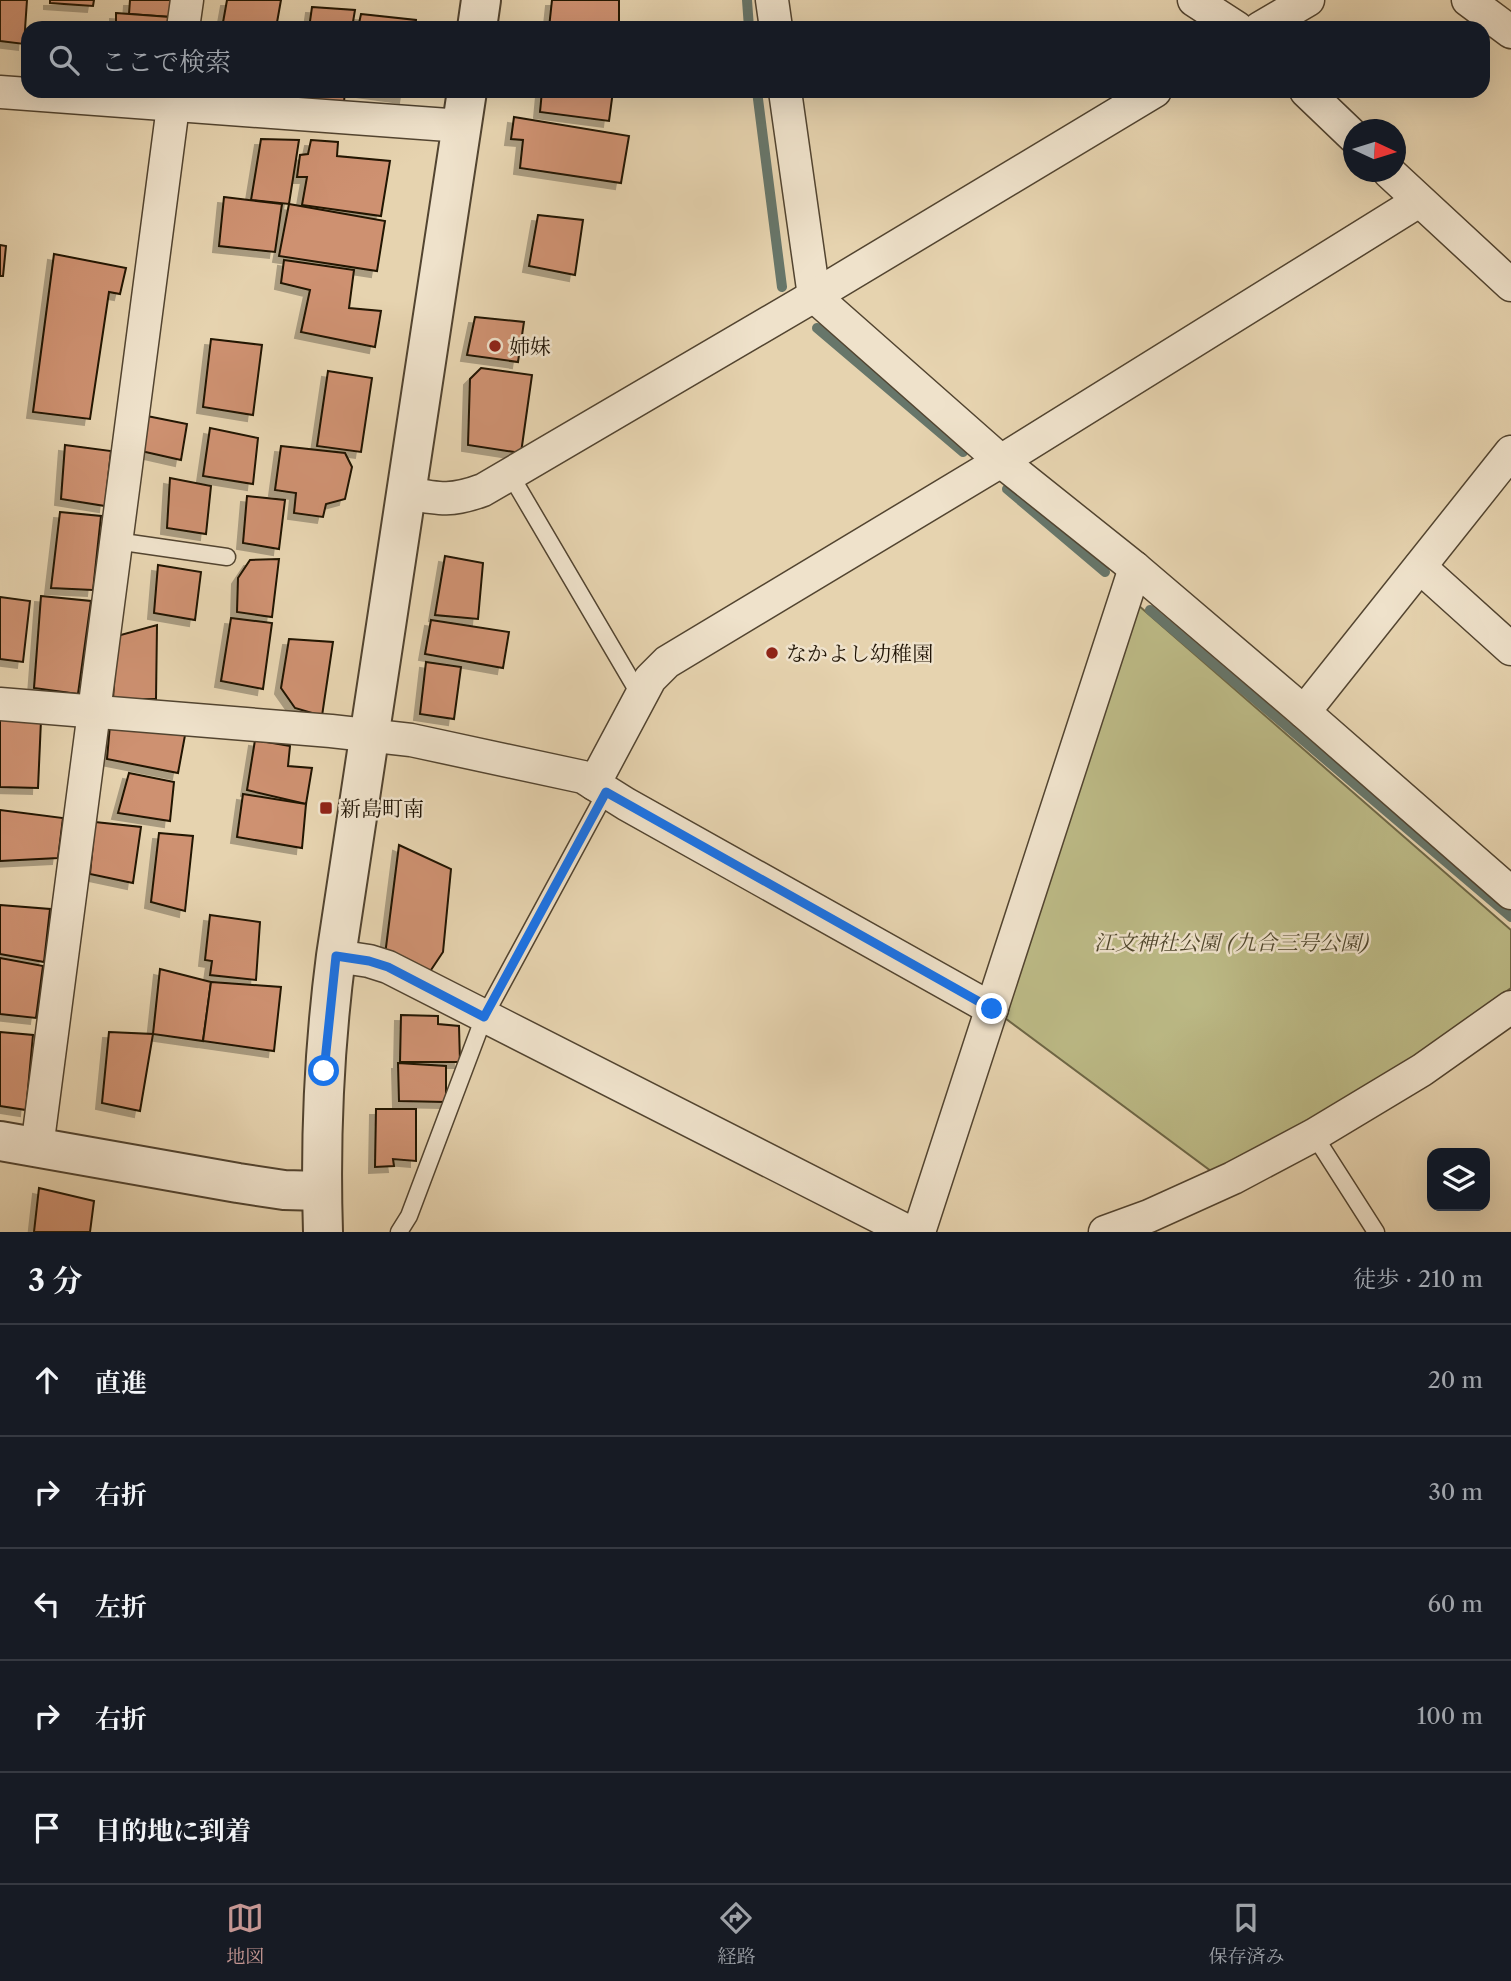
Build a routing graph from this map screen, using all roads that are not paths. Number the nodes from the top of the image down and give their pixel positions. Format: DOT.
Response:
graph roads {
  1 [pos="187,0"];
  2 [pos="481,0"];
  3 [pos="772,0"];
  4 [pos="1194,0"];
  5 [pos="1308,0"];
  6 [pos="1468,0"];
  7 [pos="184,21"];
  8 [pos="478,21"];
  9 [pos="775,21"];
  10 [pos="1226,21"];
  11 [pos="1272,21"];
  12 [pos="1511,32"];
  13 [pos="0,92"];
  14 [pos="21,93"];
  15 [pos="174,98"];
  16 [pos="786,98"];
  17 [pos="1143,98"];
  18 [pos="1313,98"];
  19 [pos="464,108"];
  20 [pos="1343,127"];
  21 [pos="1399,182"];
  22 [pos="1419,201"];
  23 [pos="1511,285"];
  24 [pos="814,296"];
  25 [pos="1511,452"];
  26 [pos="1001,461"];
  27 [pos="510,474"];
  28 [pos="406,493"];
  29 [pos="116,541"];
  30 [pos="227,557"];
  31 [pos="1420,567"];
  32 [pos="1135,568"];
  33 [pos="1511,649"];
  34 [pos="641,696"];
  35 [pos="0,704"];
  36 [pos="94,711"];
  37 [pos="1304,712"];
  38 [pos="369,734"];
  39 [pos="600,788"];
  40 [pos="1511,892"];
  41 [pos="336,956"];
  42 [pos="1511,1007"];
  43 [pos="992,1009"];
  44 [pos="484,1017"];
  45 [pos="1314,1135"];
  46 [pos="0,1141"];
  47 [pos="37,1148"];
  48 [pos="322,1191"];
  49 [pos="323,1232"];
  50 [pos="399,1232"];
  51 [pos="909,1232"];
  52 [pos="919,1232"];
  53 [pos="1105,1232"];
  54 [pos="1376,1232"];
  1 -- 7 [label="street"];
  2 -- 8 [label="street"];
  3 -- 9 [label="street"];
  4 -- 10 [label="street"];
  5 -- 11 [label="street"];
  6 -- 12 [label="street"];
  13 -- 14 [label="street"];
  15 -- 19 [label="street"];
  15 -- 29 [label="street"];
  16 -- 24 [label="street"];
  17 -- 24 [label="street"];
  18 -- 20 [label="street"];
  19 -- 28 [label="street"];
  21 -- 22 [label="street"];
  22 -- 23 [label="street"];
  22 -- 26 [label="street"];
  24 -- 26 [label="street"];
  24 -- 27 [label="street"];
  25 -- 31 [label="street"];
  26 -- 32 [label="street"];
  26 -- 34 [label="street"];
  27 -- 28 [label="street"];
  27 -- 34 [label="lane"];
  28 -- 38 [label="street"];
  29 -- 30 [label="lane"];
  29 -- 36 [label="street"];
  31 -- 33 [label="street"];
  31 -- 37 [label="street"];
  32 -- 37 [label="street"];
  32 -- 43 [label="street"];
  34 -- 39 [label="street"];
  35 -- 36 [label="street"];
  36 -- 38 [label="street"];
  36 -- 47 [label="street"];
  37 -- 40 [label="street"];
  38 -- 39 [label="street"];
  38 -- 41 [label="street"];
  39 -- 43 [label="street"];
  39 -- 44 [label="lane"];
  41 -- 44 [label="street"];
  41 -- 48 [label="street"];
  42 -- 45 [label="street"];
  43 -- 52 [label="street"];
  44 -- 50 [label="lane"];
  44 -- 51 [label="street"];
  45 -- 53 [label="street"];
  45 -- 54 [label="lane"];
  46 -- 47 [label="street"];
  47 -- 48 [label="street"];
  48 -- 49 [label="street"];
}
